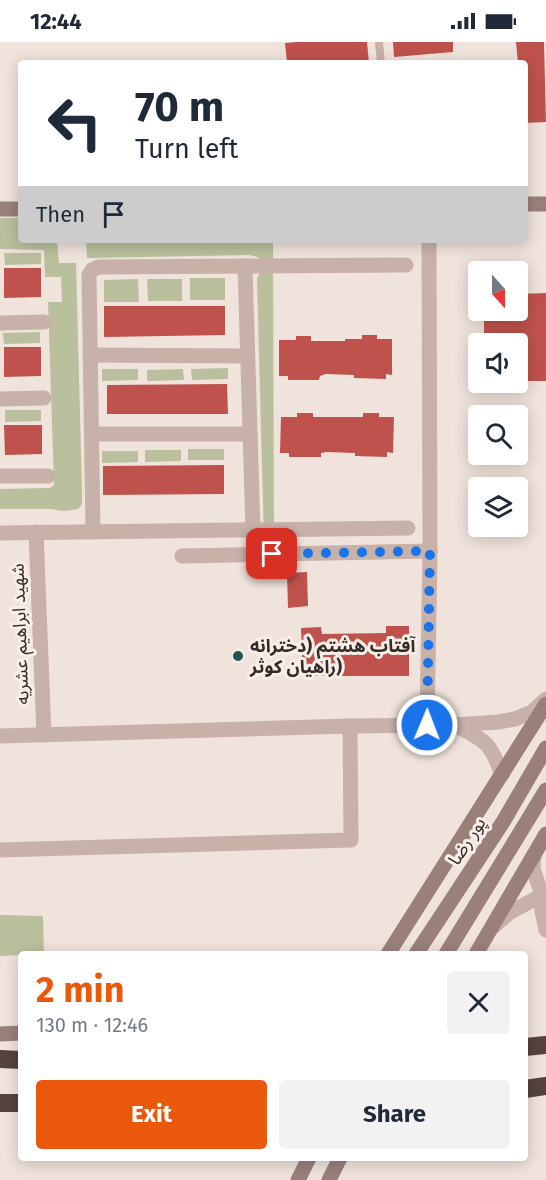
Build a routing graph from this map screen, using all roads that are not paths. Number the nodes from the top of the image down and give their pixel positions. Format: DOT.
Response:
graph roads {
  1 [pos="379,42"];
  2 [pos="381,60"];
  3 [pos="528,204"];
  4 [pos="546,204"];
  5 [pos="0,209"];
  6 [pos="18,209"];
  7 [pos="429,243"];
  8 [pos="406,265"];
  9 [pos="245,266"];
  10 [pos="44,322"];
  11 [pos="0,323"];
  12 [pos="90,355"];
  13 [pos="248,356"];
  14 [pos="44,398"];
  15 [pos="0,399"];
  16 [pos="92,434"];
  17 [pos="250,434"];
  18 [pos="0,476"];
  19 [pos="48,476"];
  20 [pos="408,528"];
  21 [pos="253,531"];
  22 [pos="36,532"];
  23 [pos="93,532"];
  24 [pos="0,533"];
  25 [pos="430,551"];
  26 [pos="182,556"];
  27 [pos="546,699"];
  28 [pos="546,704"];
  29 [pos="427,725"];
  30 [pos="455,725"];
  31 [pos="350,726"];
  32 [pos="44,735"];
  33 [pos="0,736"];
  34 [pos="546,747"];
  35 [pos="502,775"];
  36 [pos="546,790"];
  37 [pos="546,834"];
  38 [pos="0,850"];
  39 [pos="534,855"];
  40 [pos="544,894"];
  41 [pos="490,930"];
  42 [pos="546,930"];
  43 [pos="390,951"];
  44 [pos="418,951"];
  45 [pos="448,951"];
  46 [pos="478,951"];
  47 [pos="18,1033"];
  48 [pos="0,1034"];
  49 [pos="546,1045"];
  50 [pos="528,1047"];
  51 [pos="0,1059"];
  52 [pos="18,1060"];
  53 [pos="546,1086"];
  54 [pos="528,1089"];
  55 [pos="0,1103"];
  56 [pos="18,1103"];
  57 [pos="307,1161"];
  58 [pos="338,1161"];
  59 [pos="299,1177"];
  60 [pos="329,1180"];
  1 -- 2 [label="lane"];
  3 -- 4 [label="street"];
  5 -- 6 [label="street"];
  7 -- 25 [label="street"];
  8 -- 9 [label="street"];
  9 -- 12 [label="street"];
  9 -- 13 [label="street"];
  10 -- 11 [label="street"];
  12 -- 13 [label="street"];
  12 -- 16 [label="street"];
  13 -- 17 [label="street"];
  14 -- 15 [label="street"];
  16 -- 17 [label="street"];
  16 -- 23 [label="street"];
  17 -- 21 [label="street"];
  18 -- 19 [label="street"];
  20 -- 21 [label="street"];
  21 -- 23 [label="street"];
  22 -- 23 [label="street"];
  22 -- 24 [label="street"];
  22 -- 32 [label="street, شهید ابراهیم عشریه"];
  25 -- 26 [label="street"];
  25 -- 29 [label="street"];
  27 -- 30 [label="street"];
  28 -- 35 [label="street"];
  29 -- 30 [label="street"];
  29 -- 31 [label="street"];
  30 -- 35 [label="street"];
  31 -- 32 [label="street"];
  31 -- 38 [label="street"];
  32 -- 33 [label="street"];
  34 -- 44 [label="street, پور رضا"];
  35 -- 43 [label="street"];
  36 -- 45 [label="street"];
  37 -- 39 [label="street"];
  39 -- 40 [label="street"];
  39 -- 41 [label="street"];
  40 -- 41 [label="street"];
  40 -- 42 [label="street"];
  41 -- 46 [label="street"];
  47 -- 48 [label="street"];
  49 -- 50 [label="highway"];
  51 -- 52 [label="highway"];
  53 -- 54 [label="highway"];
  55 -- 56 [label="highway"];
  57 -- 59 [label="street"];
  58 -- 60 [label="street"];
}
